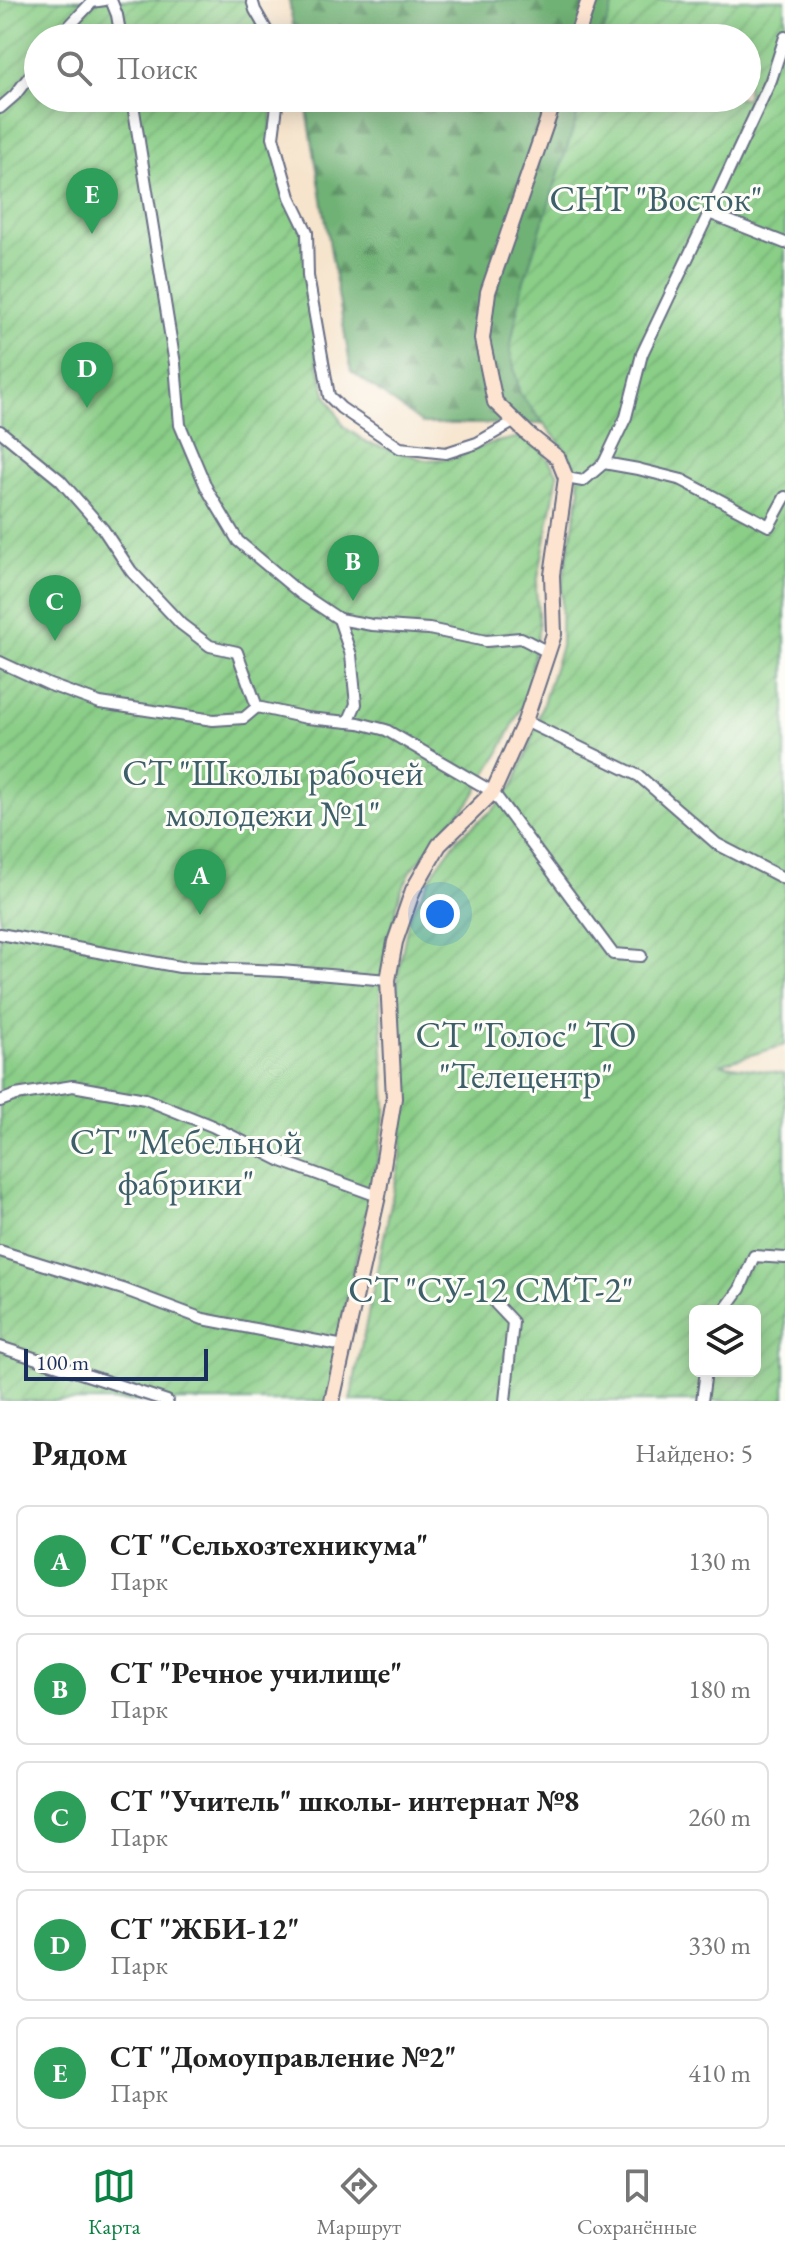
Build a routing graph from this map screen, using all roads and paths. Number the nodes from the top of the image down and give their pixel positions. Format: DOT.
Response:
graph roads {
  1 [pos="105,0"];
  2 [pos="124,0"];
  3 [pos="252,0"];
  4 [pos="589,0"];
  5 [pos="113,5"];
  6 [pos="71,24"];
  7 [pos="263,24"];
  8 [pos="581,24"];
  9 [pos="785,37"];
  10 [pos="24,83"];
  11 [pos="761,101"];
  12 [pos="0,108"];
  13 [pos="134,112"];
  14 [pos="276,112"];
  15 [pos="550,112"];
  16 [pos="756,112"];
  17 [pos="709,213"];
  18 [pos="785,243"];
  19 [pos="515,421"];
  20 [pos="0,431"];
  21 [pos="604,463"];
  22 [pos="566,478"];
  23 [pos="785,497"];
  24 [pos="339,619"];
  25 [pos="548,652"];
  26 [pos="0,662"];
  27 [pos="257,707"];
  28 [pos="525,721"];
  29 [pos="348,722"];
  30 [pos="493,792"];
  31 [pos="785,879"];
  32 [pos="0,934"];
  33 [pos="641,956"];
  34 [pos="388,980"];
  35 [pos="0,1101"];
  36 [pos="378,1196"];
  37 [pos="0,1251"];
  38 [pos="785,1258"];
  39 [pos="496,1304"];
  40 [pos="728,1305"];
  41 [pos="344,1346"];
  42 [pos="0,1347"];
  43 [pos="705,1377"];
  44 [pos="167,1401"];
  45 [pos="332,1401"];
  46 [pos="505,1401"];
  47 [pos="702,1401"];
  1 -- 6 [label="street"];
  2 -- 5 [label="street"];
  3 -- 7 [label="street"];
  4 -- 8 [label="street"];
  9 -- 11 [label="street"];
  10 -- 12 [label="street"];
  13 -- 24 [label="street"];
  14 -- 19 [label="street"];
  15 -- 19 [label="street"];
  16 -- 17 [label="street"];
  17 -- 18 [label="street"];
  17 -- 21 [label="street"];
  19 -- 22 [label="street"];
  20 -- 27 [label="street"];
  21 -- 22 [label="street"];
  21 -- 23 [label="street"];
  22 -- 25 [label="street"];
  24 -- 25 [label="street"];
  24 -- 29 [label="street"];
  25 -- 28 [label="street"];
  26 -- 27 [label="street"];
  27 -- 29 [label="street"];
  28 -- 30 [label="street"];
  28 -- 31 [label="street"];
  29 -- 30 [label="street"];
  30 -- 33 [label="street"];
  30 -- 34 [label="street"];
  32 -- 34 [label="street"];
  34 -- 36 [label="street"];
  35 -- 36 [label="street"];
  36 -- 41 [label="street"];
  37 -- 41 [label="street"];
  38 -- 40 [label="street"];
  39 -- 46 [label="street"];
  41 -- 45 [label="street"];
  42 -- 44 [label="street"];
  43 -- 47 [label="street"];
}
